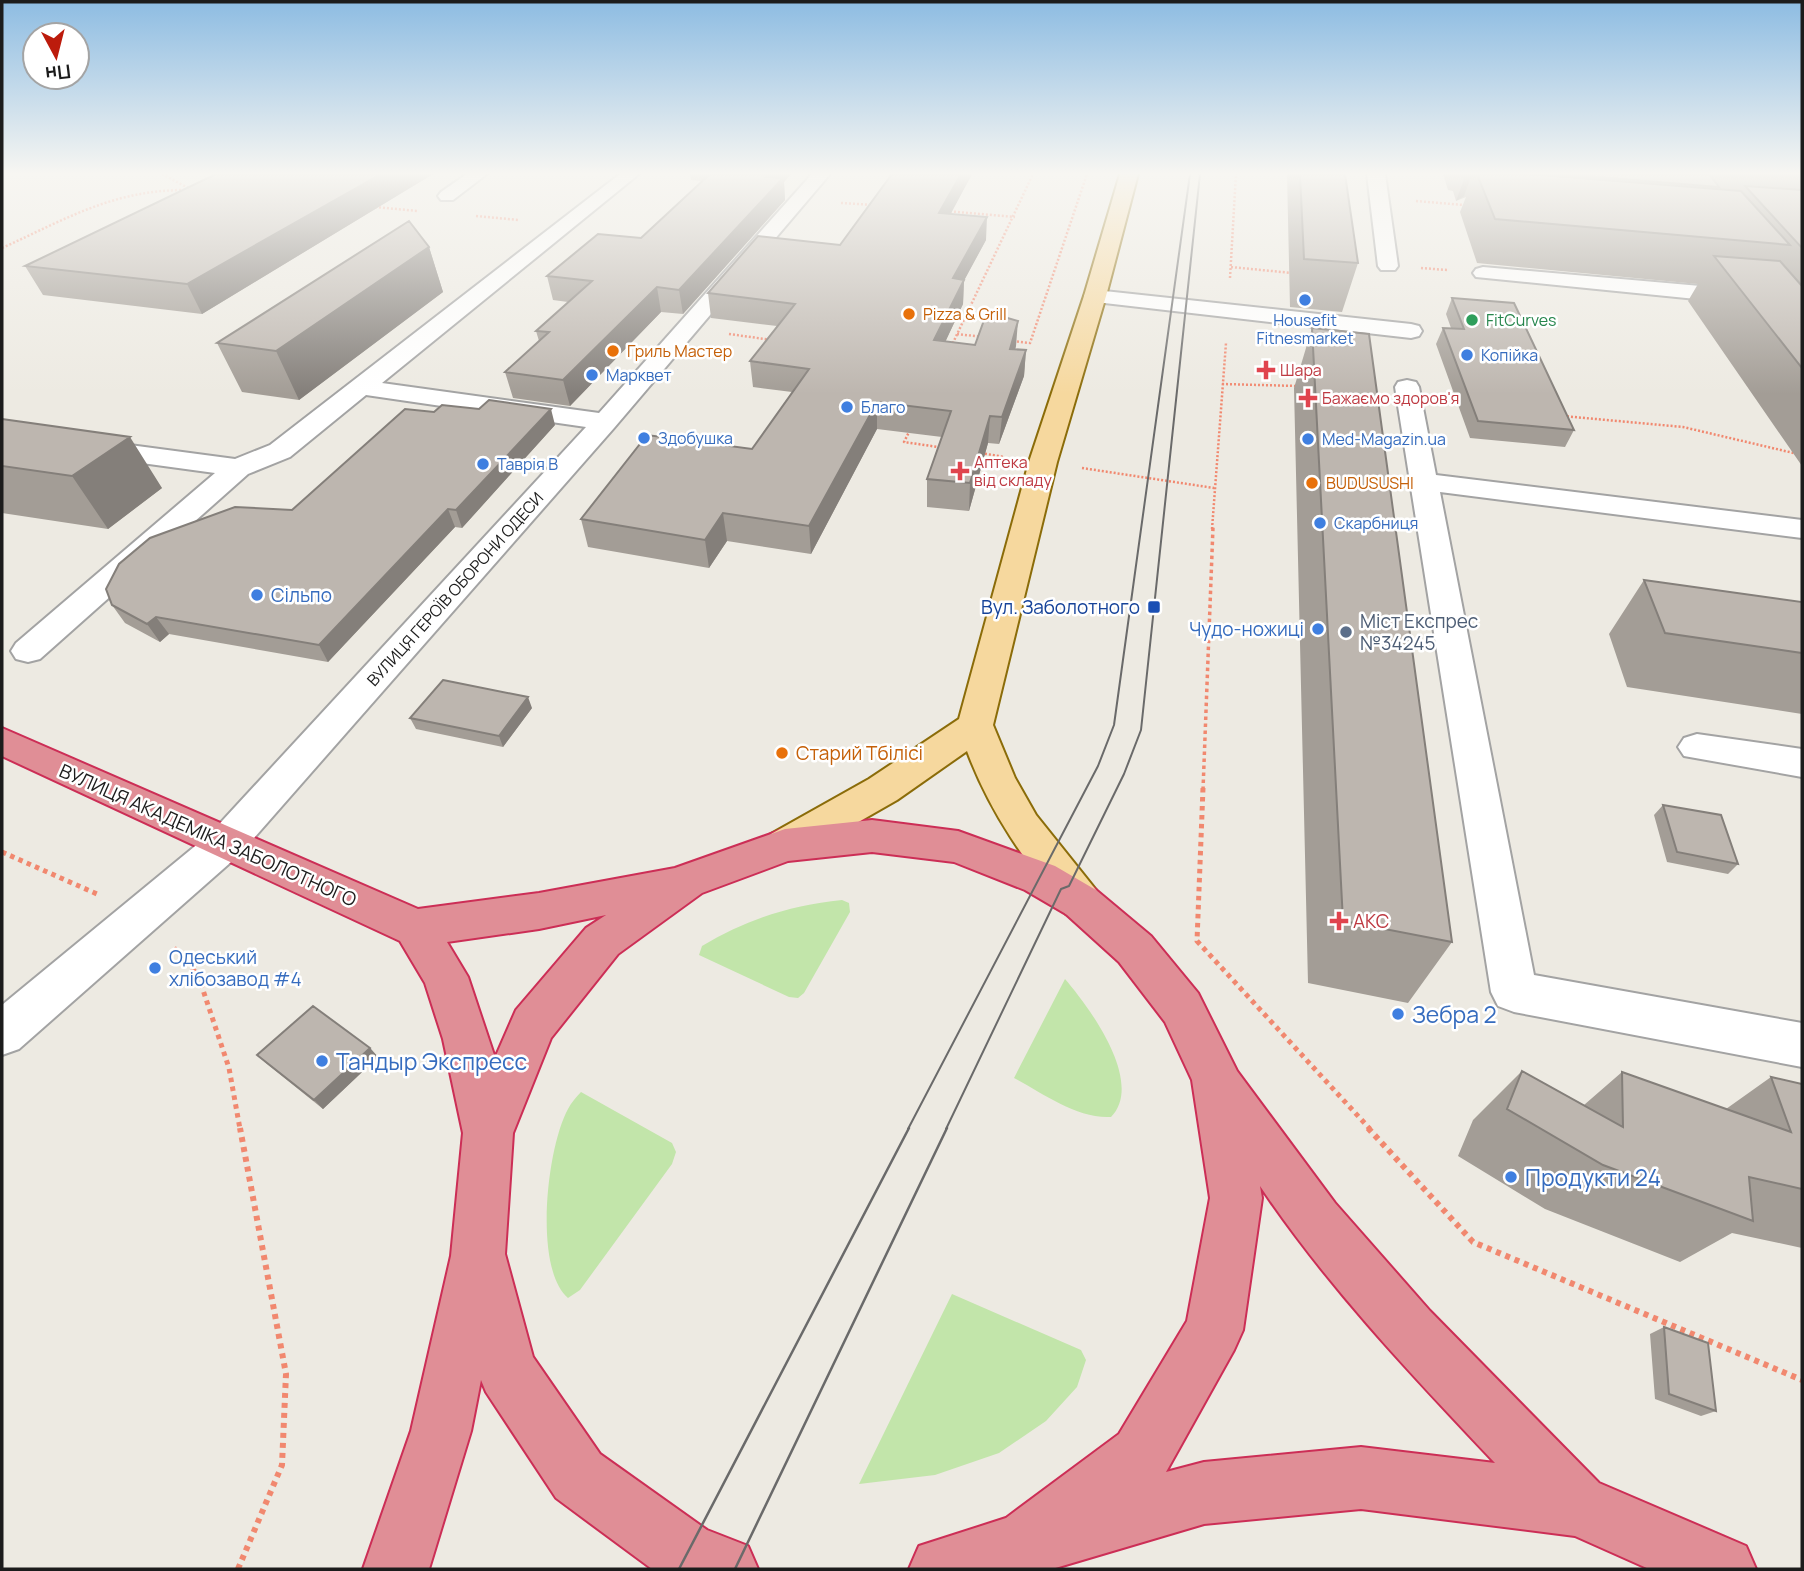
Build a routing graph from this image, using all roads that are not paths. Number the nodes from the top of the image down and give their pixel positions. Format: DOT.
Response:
graph roads {
  1 [pos="539,247"];
  2 [pos="758,247"];
  3 [pos="1109,247"];
  4 [pos="1386,247"];
  5 [pos="1388,266"];
  6 [pos="1483,273"];
  7 [pos="1095,296"];
  8 [pos="1772,299"];
  9 [pos="1412,331"];
  10 [pos="359,387"];
  11 [pos="1407,387"];
  12 [pos="605,422"];
  13 [pos="2,436"];
  14 [pos="238,468"];
  15 [pos="1424,482"];
  16 [pos="1802,529"];
  17 [pos="29,651"];
  18 [pos="975,725"];
  19 [pos="2,741"];
  20 [pos="1697,747"];
  21 [pos="1802,763"];
  22 [pos="225,844"];
  23 [pos="785,845"];
  24 [pos="687,881"];
  25 [pos="1081,902"];
  26 [pos="415,928"];
  27 [pos="2,1034"];
  28 [pos="1802,1045"];
  29 [pos="1216,1079"];
  30 [pos="488,1133"];
  31 [pos="478,1254"];
  32 [pos="1577,1505"];
  33 [pos="1018,1549"];
  34 [pos="396,1569"];
  35 [pos="726,1569"];
  36 [pos="942,1569"];
  37 [pos="1723,1569"];
  1 -- 10 [label="street"];
  2 -- 12 [label="street, ВУЛИЦЯ ГЕРОЇВ ОБОРОНИ ОДЕСИ"];
  3 -- 7 [label="main road"];
  4 -- 5 [label="street"];
  6 -- 8 [label="street"];
  7 -- 9 [label="street"];
  7 -- 18 [label="main road"];
  10 -- 12 [label="street"];
  10 -- 14 [label="street"];
  11 -- 15 [label="street"];
  12 -- 22 [label="street, ВУЛИЦЯ ГЕРОЇВ ОБОРОНИ ОДЕСИ"];
  13 -- 14 [label="street"];
  14 -- 17 [label="street"];
  15 -- 16 [label="street"];
  15 -- 28 [label="street"];
  18 -- 23 [label="main road"];
  18 -- 25 [label="main road"];
  19 -- 22 [label="highway, ВУЛИЦЯ АКАДЕМІКА ЗАБОЛОТНОГО"];
  20 -- 21 [label="street"];
  22 -- 26 [label="highway, ВУЛИЦЯ АКАДЕМІКА ЗАБОЛОТНОГО"];
  22 -- 27 [label="street, ВУЛИЦЯ ГЕРОЇВ ОБОРОНИ ОДЕСИ"];
  23 -- 24 [label="highway"];
  23 -- 25 [label="highway"];
  24 -- 26 [label="highway"];
  24 -- 30 [label="highway"];
  25 -- 29 [label="highway"];
  26 -- 30 [label="highway"];
  29 -- 32 [label="highway"];
  29 -- 33 [label="highway"];
  30 -- 31 [label="highway"];
  31 -- 34 [label="highway"];
  31 -- 35 [label="highway"];
  32 -- 33 [label="highway"];
  32 -- 37 [label="highway"];
  33 -- 36 [label="highway"];
}
